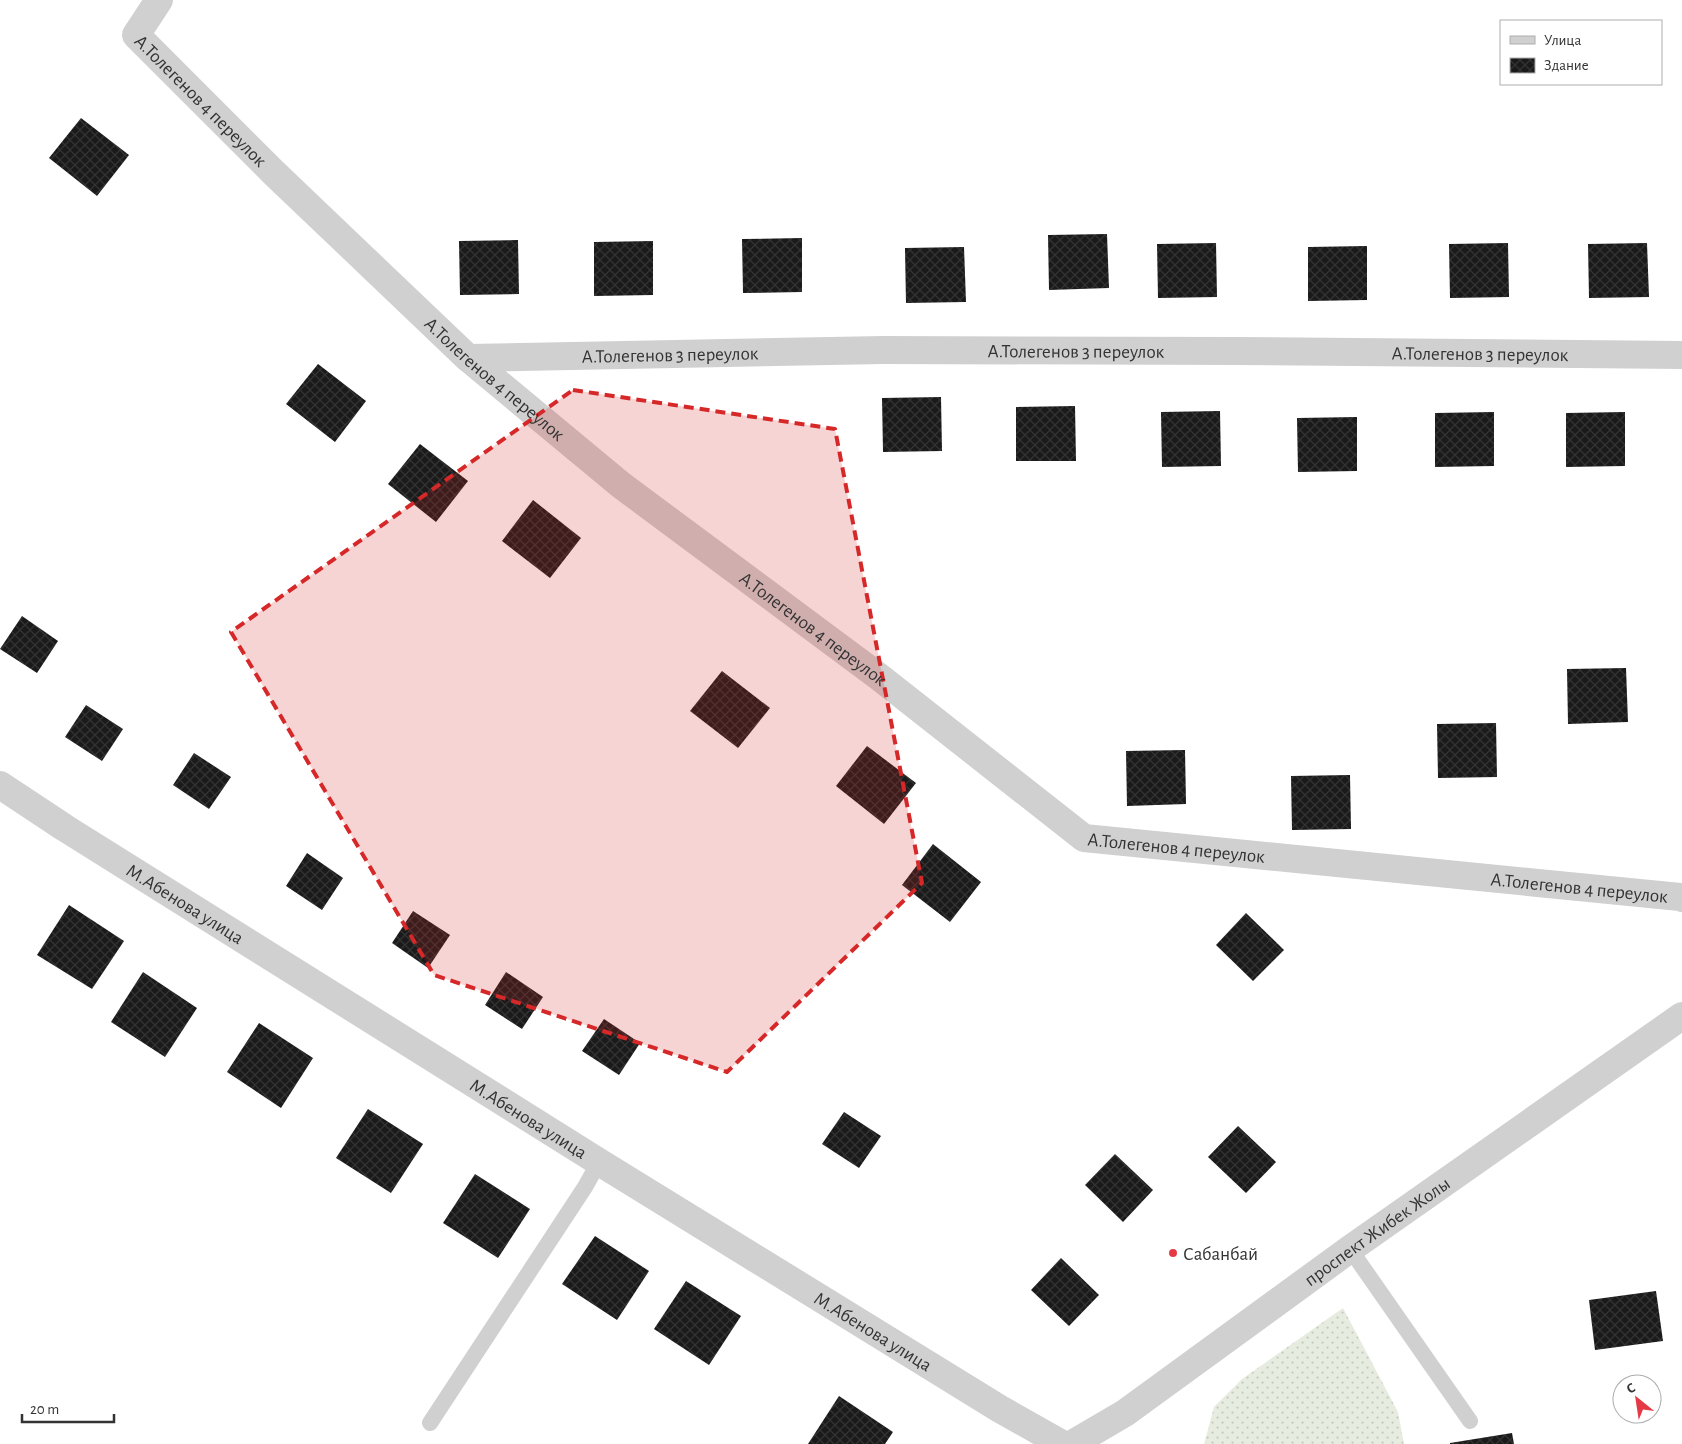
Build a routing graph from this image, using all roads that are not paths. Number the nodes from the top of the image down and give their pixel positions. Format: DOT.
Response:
graph roads {
  1 [pos="159,0"];
  2 [pos="1682,355"];
  3 [pos="468,358"];
  4 [pos="0,785"];
  5 [pos="1682,898"];
  6 [pos="1682,1016"];
  7 [pos="599,1162"];
  8 [pos="1350,1249"];
  9 [pos="1470,1421"];
  10 [pos="430,1423"];
  11 [pos="1062,1444"];
  12 [pos="1072,1444"];
  1 -- 3 [label="street, А.Толегенов 4 переулок"];
  2 -- 3 [label="street, А.Толегенов 3 переулок"];
  3 -- 5 [label="street, А.Толегенов 4 переулок"];
  4 -- 7 [label="street, М.Абенова улица"];
  6 -- 8 [label="street, проспект Жибек Жолы"];
  7 -- 10 [label="lane"];
  7 -- 11 [label="street, М.Абенова улица"];
  8 -- 9 [label="lane"];
  8 -- 12 [label="street, проспект Жибек Жолы"];
}
